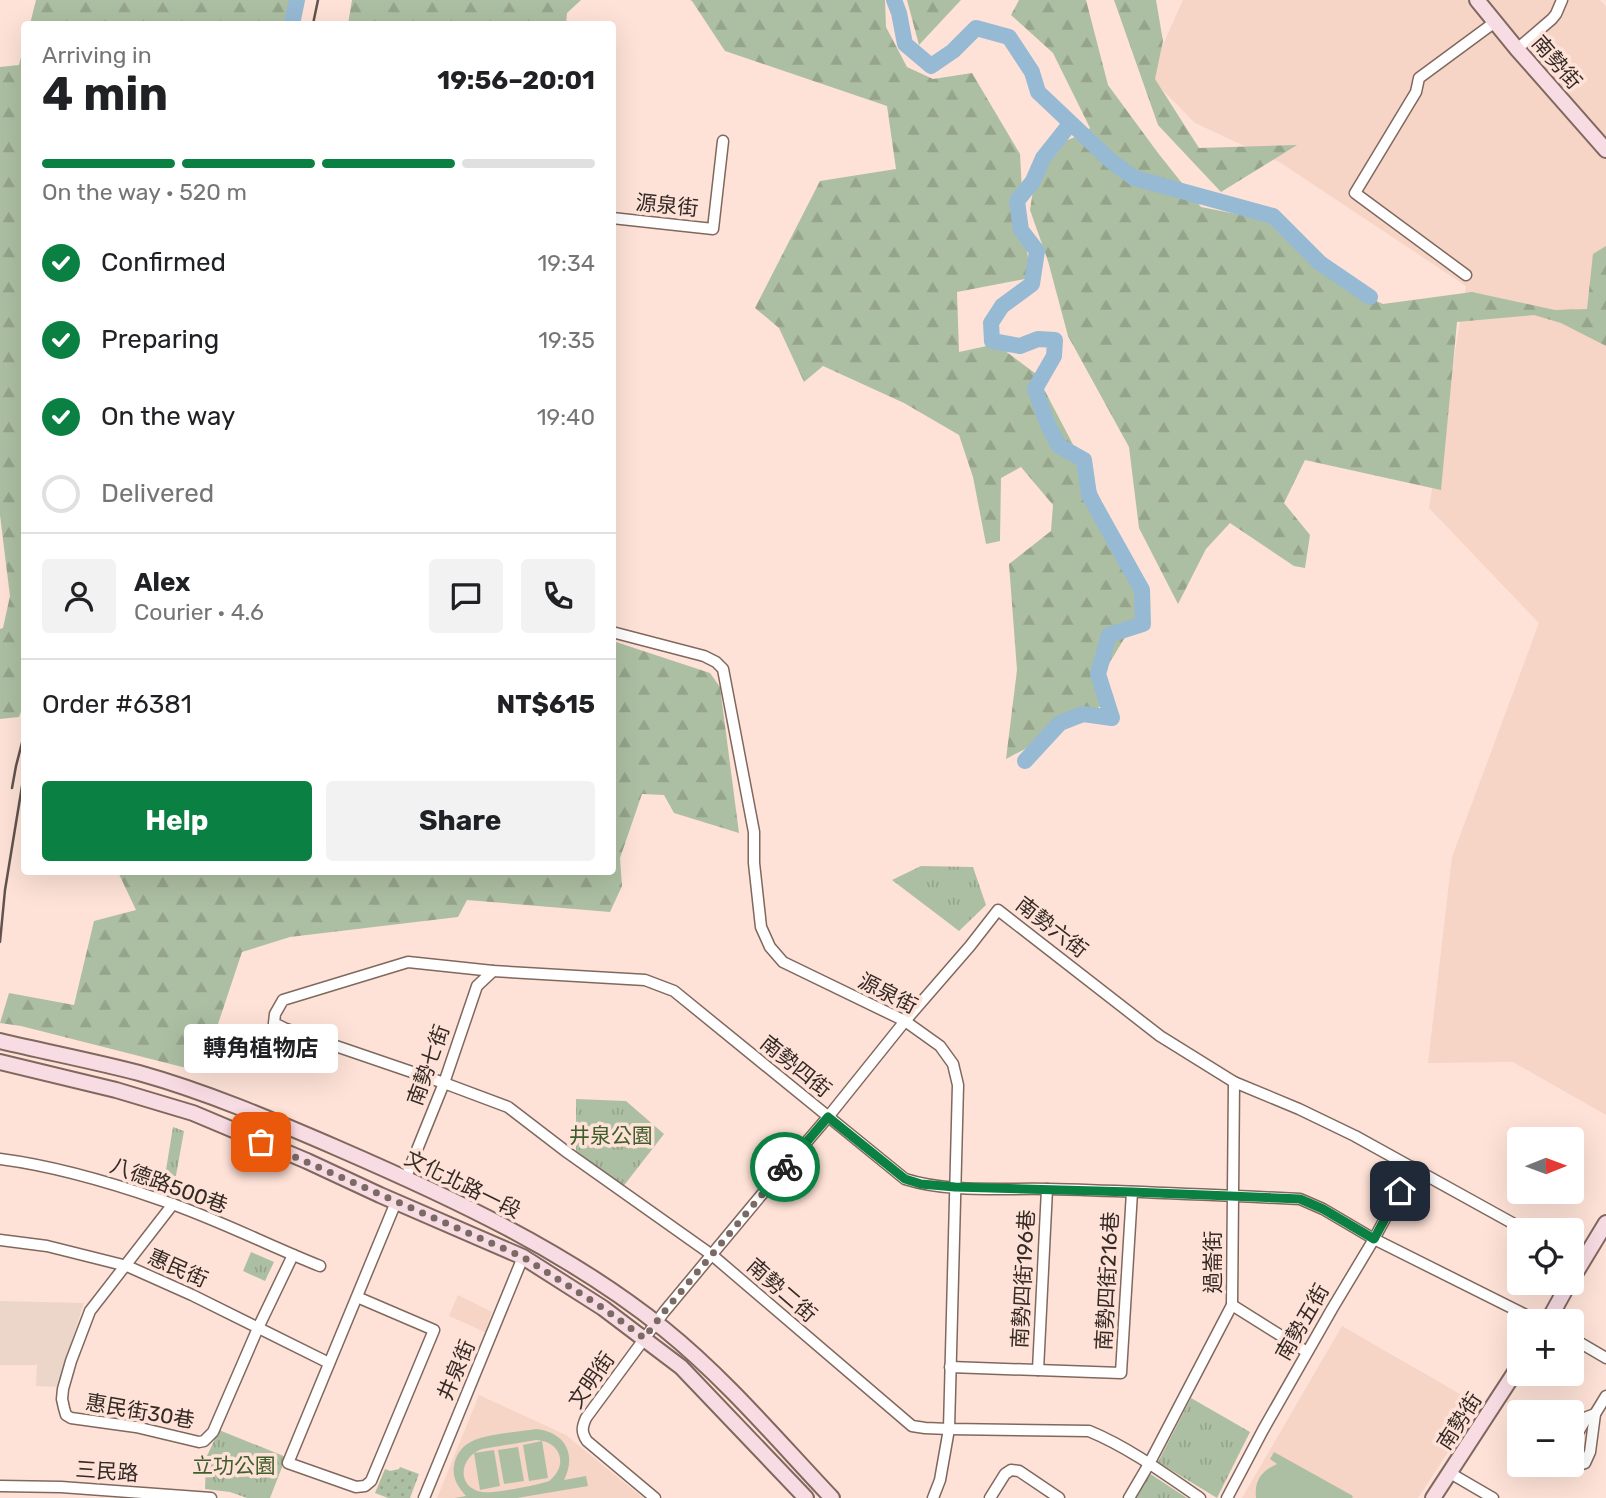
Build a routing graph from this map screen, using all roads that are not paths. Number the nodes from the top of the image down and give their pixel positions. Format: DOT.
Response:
graph roads {
  1 [pos="1477,0"];
  2 [pos="1562,0"];
  3 [pos="1495,22"];
  4 [pos="1517,49"];
  5 [pos="723,141"];
  6 [pos="1606,150"];
  7 [pos="616,218"];
  8 [pos="1466,275"];
  9 [pos="616,633"];
  10 [pos="493,971"];
  11 [pos="905,1021"];
  12 [pos="274,1023"];
  13 [pos="0,1041"];
  14 [pos="0,1062"];
  15 [pos="1234,1082"];
  16 [pos="444,1083"];
  17 [pos="828,1117"];
  18 [pos="0,1159"];
  19 [pos="1413,1167"];
  20 [pos="406,1178"];
  21 [pos="955,1187"];
  22 [pos="1047,1189"];
  23 [pos="1132,1192"];
  24 [pos="1231,1196"];
  25 [pos="396,1202"];
  26 [pos="173,1204"];
  27 [pos="1507,1220"];
  28 [pos="1606,1223"];
  29 [pos="1374,1239"];
  30 [pos="0,1240"];
  31 [pos="1584,1249"];
  32 [pos="293,1255"];
  33 [pos="712,1255"];
  34 [pos="523,1257"];
  35 [pos="127,1266"];
  36 [pos="320,1266"];
  37 [pos="357,1297"];
  38 [pos="1231,1306"];
  39 [pos="1514,1309"];
  40 [pos="656,1323"];
  41 [pos="258,1328"];
  42 [pos="644,1338"];
  43 [pos="1584,1345"];
  44 [pos="1307,1352"];
  45 [pos="1606,1358"];
  46 [pos="329,1363"];
  47 [pos="950,1367"];
  48 [pos="1038,1370"];
  49 [pos="1507,1385"];
  50 [pos="1606,1396"];
  51 [pos="1595,1414"];
  52 [pos="1584,1422"];
  53 [pos="949,1429"];
  54 [pos="1584,1462"];
  55 [pos="1149,1464"];
  56 [pos="1450,1473"];
  57 [pos="0,1486"];
  58 [pos="211,1498"];
  59 [pos="424,1498"];
  60 [pos="655,1498"];
  61 [pos="806,1498"];
  62 [pos="832,1498"];
  63 [pos="933,1498"];
  64 [pos="990,1498"];
  65 [pos="1059,1498"];
  66 [pos="1129,1498"];
  67 [pos="1200,1498"];
  68 [pos="1227,1498"];
  69 [pos="1433,1498"];
  70 [pos="1493,1498"];
  1 -- 3 [label="street, 南勢街"];
  2 -- 4 [label="street"];
  3 -- 4 [label="street, 南勢街"];
  3 -- 8 [label="street"];
  4 -- 6 [label="street, 南勢街"];
  5 -- 7 [label="street, 源泉街"];
  9 -- 11 [label="street, 源泉街"];
  10 -- 12 [label="street, 南勢四街"];
  10 -- 16 [label="street, 南勢七街"];
  10 -- 17 [label="street, 南勢四街"];
  11 -- 15 [label="street, 南勢六街"];
  11 -- 17 [label="street, 南勢六街"];
  11 -- 21 [label="street, 源泉街"];
  12 -- 16 [label="street, 南勢二街"];
  13 -- 20 [label="street, 文化北路一段"];
  14 -- 25 [label="street, 文化北路一段"];
  15 -- 19 [label="street, 南勢六街"];
  15 -- 24 [label="street, 過崙街"];
  16 -- 20 [label="street, 南勢七街"];
  16 -- 33 [label="street, 南勢二街"];
  17 -- 21 [label="street, 南勢四街"];
  17 -- 33 [label="street, 南勢六街"];
  18 -- 26 [label="street, 八德路500巷"];
  19 -- 27 [label="street, 南勢六街"];
  19 -- 29 [label="street, 南勢五街"];
  20 -- 25 [label="street"];
  20 -- 40 [label="street, 文化北路一段"];
  21 -- 22 [label="street, 南勢四街"];
  21 -- 47 [label="street, 源泉街"];
  22 -- 23 [label="street, 南勢四街"];
  22 -- 48 [label="street, 南勢四街196巷"];
  23 -- 24 [label="street, 南勢四街"];
  23 -- 48 [label="street, 南勢四街216巷"];
  24 -- 29 [label="street, 南勢四街"];
  24 -- 38 [label="street, 過崙街"];
  25 -- 34 [label="street, 文化北路一段"];
  25 -- 37 [label="street"];
  26 -- 32 [label="street, 八德路500巷"];
  26 -- 35 [label="street, 惠民街30巷"];
  28 -- 31 [label="street"];
  29 -- 39 [label="street, 南勢四街"];
  29 -- 44 [label="street, 南勢五街"];
  30 -- 35 [label="street, 惠民街"];
  32 -- 36 [label="street, 八德路500巷"];
  32 -- 41 [label="street, 惠民街30巷"];
  33 -- 40 [label="street, 南勢六街"];
  33 -- 53 [label="street, 南勢二街"];
  34 -- 42 [label="street, 文化北路一段"];
  34 -- 59 [label="street, 井泉街"];
  35 -- 41 [label="street, 惠民街"];
  35 -- 41 [label="street, 惠民街30巷"];
  37 -- 46 [label="street"];
  37 -- 46 [label="street"];
  38 -- 44 [label="street"];
  38 -- 55 [label="street, 過崙街"];
  40 -- 42 [label="street, 南勢六街"];
  40 -- 62 [label="street, 文化北路一段"];
  41 -- 46 [label="street, 惠民街"];
  42 -- 60 [label="street, 文明街"];
  42 -- 61 [label="street, 文化北路一段"];
  43 -- 45 [label="street"];
  44 -- 68 [label="street, 南勢五街"];
  47 -- 48 [label="street"];
  47 -- 53 [label="street, 源泉街"];
  49 -- 56 [label="street, 南勢街"];
  50 -- 51 [label="street"];
  51 -- 52 [label="street"];
  51 -- 54 [label="street"];
  53 -- 55 [label="street, 南勢二街"];
  53 -- 63 [label="street, 源泉街"];
  55 -- 66 [label="street, 過崙街"];
  55 -- 67 [label="street, 南勢二街"];
  56 -- 69 [label="street, 南勢街"];
  56 -- 70 [label="street"];
  57 -- 58 [label="street, 三民路"];
  64 -- 65 [label="street"];
}
